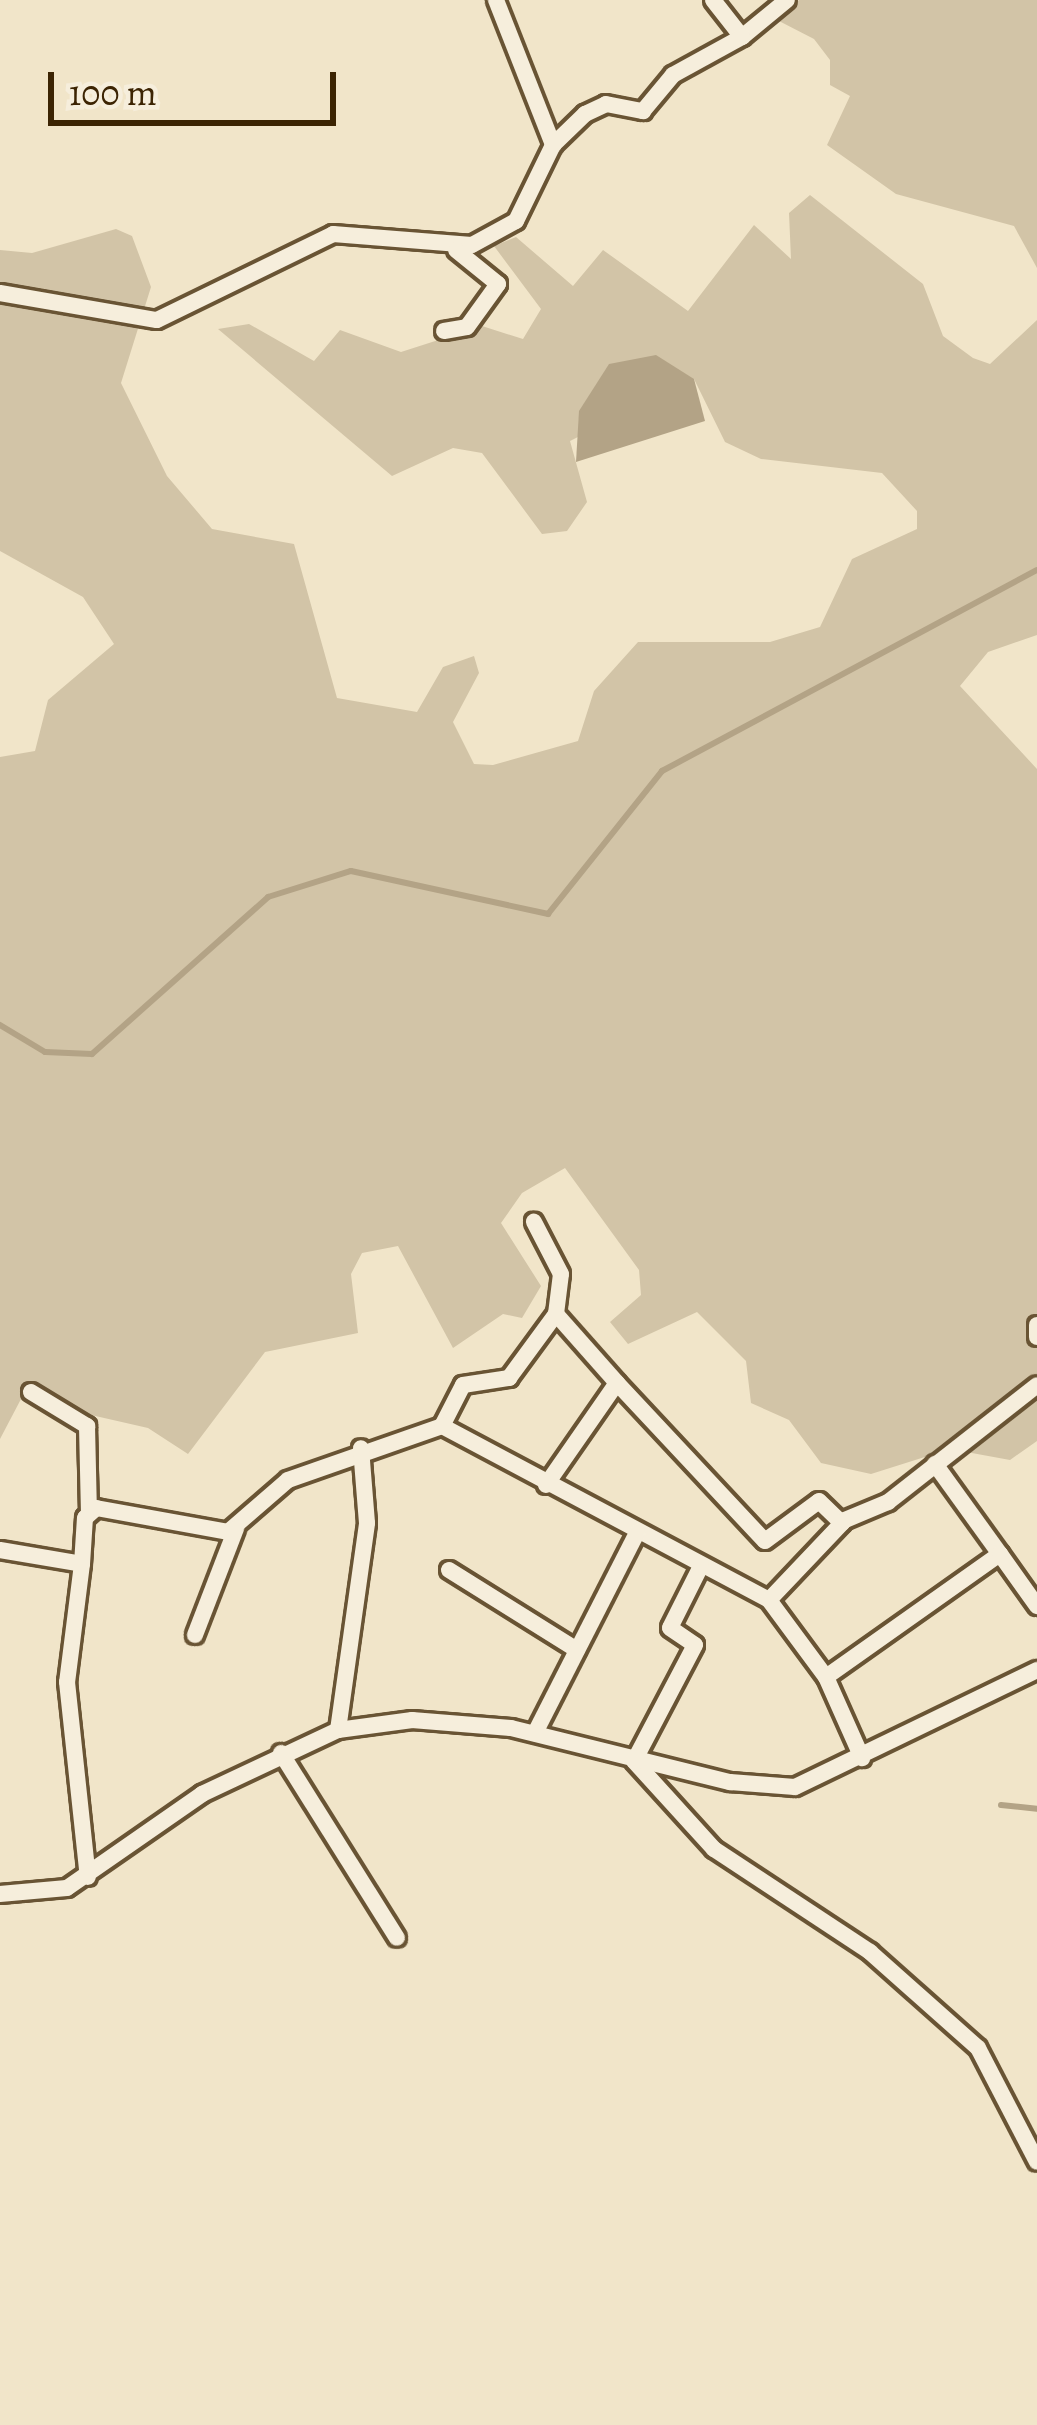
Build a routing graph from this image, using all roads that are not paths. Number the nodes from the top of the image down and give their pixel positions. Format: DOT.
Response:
graph roads {
  1 [pos="496,0"];
  2 [pos="713,0"];
  3 [pos="787,0"];
  4 [pos="742,37"];
  5 [pos="549,138"];
  6 [pos="456,250"];
  7 [pos="0,293"];
  8 [pos="445,331"];
  9 [pos="534,1222"];
  10 [pos="556,1314"];
  11 [pos="1037,1325"];
  12 [pos="1037,1337"];
  13 [pos="617,1383"];
  14 [pos="1037,1385"];
  15 [pos="31,1392"];
  16 [pos="442,1426"];
  17 [pos="361,1448"];
  18 [pos="935,1464"];
  19 [pos="546,1485"];
  20 [pos="88,1512"];
  21 [pos="842,1523"];
  22 [pos="236,1529"];
  23 [pos="637,1533"];
  24 [pos="0,1550"];
  25 [pos="1000,1554"];
  26 [pos="82,1564"];
  27 [pos="701,1566"];
  28 [pos="449,1570"];
  29 [pos="769,1600"];
  30 [pos="1037,1606"];
  31 [pos="195,1635"];
  32 [pos="577,1650"];
  33 [pos="1037,1670"];
  34 [pos="826,1677"];
  35 [pos="338,1730"];
  36 [pos="535,1733"];
  37 [pos="281,1753"];
  38 [pos="862,1758"];
  39 [pos="634,1761"];
  40 [pos="88,1877"];
  41 [pos="0,1894"];
  42 [pos="397,1938"];
  43 [pos="1037,2162"];
  1 -- 5 [label="street"];
  2 -- 4 [label="street"];
  3 -- 4 [label="street"];
  4 -- 5 [label="street"];
  5 -- 6 [label="street"];
  6 -- 7 [label="street"];
  6 -- 8 [label="street"];
  9 -- 10 [label="street"];
  10 -- 13 [label="street"];
  10 -- 16 [label="street"];
  11 -- 12 [label="street"];
  13 -- 19 [label="street"];
  13 -- 21 [label="street"];
  14 -- 18 [label="street"];
  15 -- 20 [label="street"];
  16 -- 17 [label="street"];
  16 -- 19 [label="street"];
  17 -- 22 [label="street"];
  17 -- 35 [label="street"];
  18 -- 21 [label="street"];
  18 -- 25 [label="street"];
  19 -- 23 [label="street"];
  20 -- 22 [label="street"];
  20 -- 26 [label="street"];
  21 -- 29 [label="street"];
  22 -- 31 [label="street"];
  23 -- 27 [label="street"];
  23 -- 32 [label="street"];
  24 -- 26 [label="street"];
  25 -- 30 [label="street"];
  25 -- 34 [label="street"];
  26 -- 40 [label="street"];
  27 -- 29 [label="street"];
  27 -- 39 [label="street"];
  28 -- 32 [label="street"];
  29 -- 34 [label="street"];
  32 -- 36 [label="street"];
  33 -- 38 [label="street"];
  34 -- 38 [label="street"];
  35 -- 36 [label="street"];
  35 -- 37 [label="street"];
  36 -- 39 [label="street"];
  37 -- 40 [label="street"];
  37 -- 42 [label="street"];
  38 -- 39 [label="street"];
  39 -- 43 [label="street"];
  40 -- 41 [label="street"];
}
